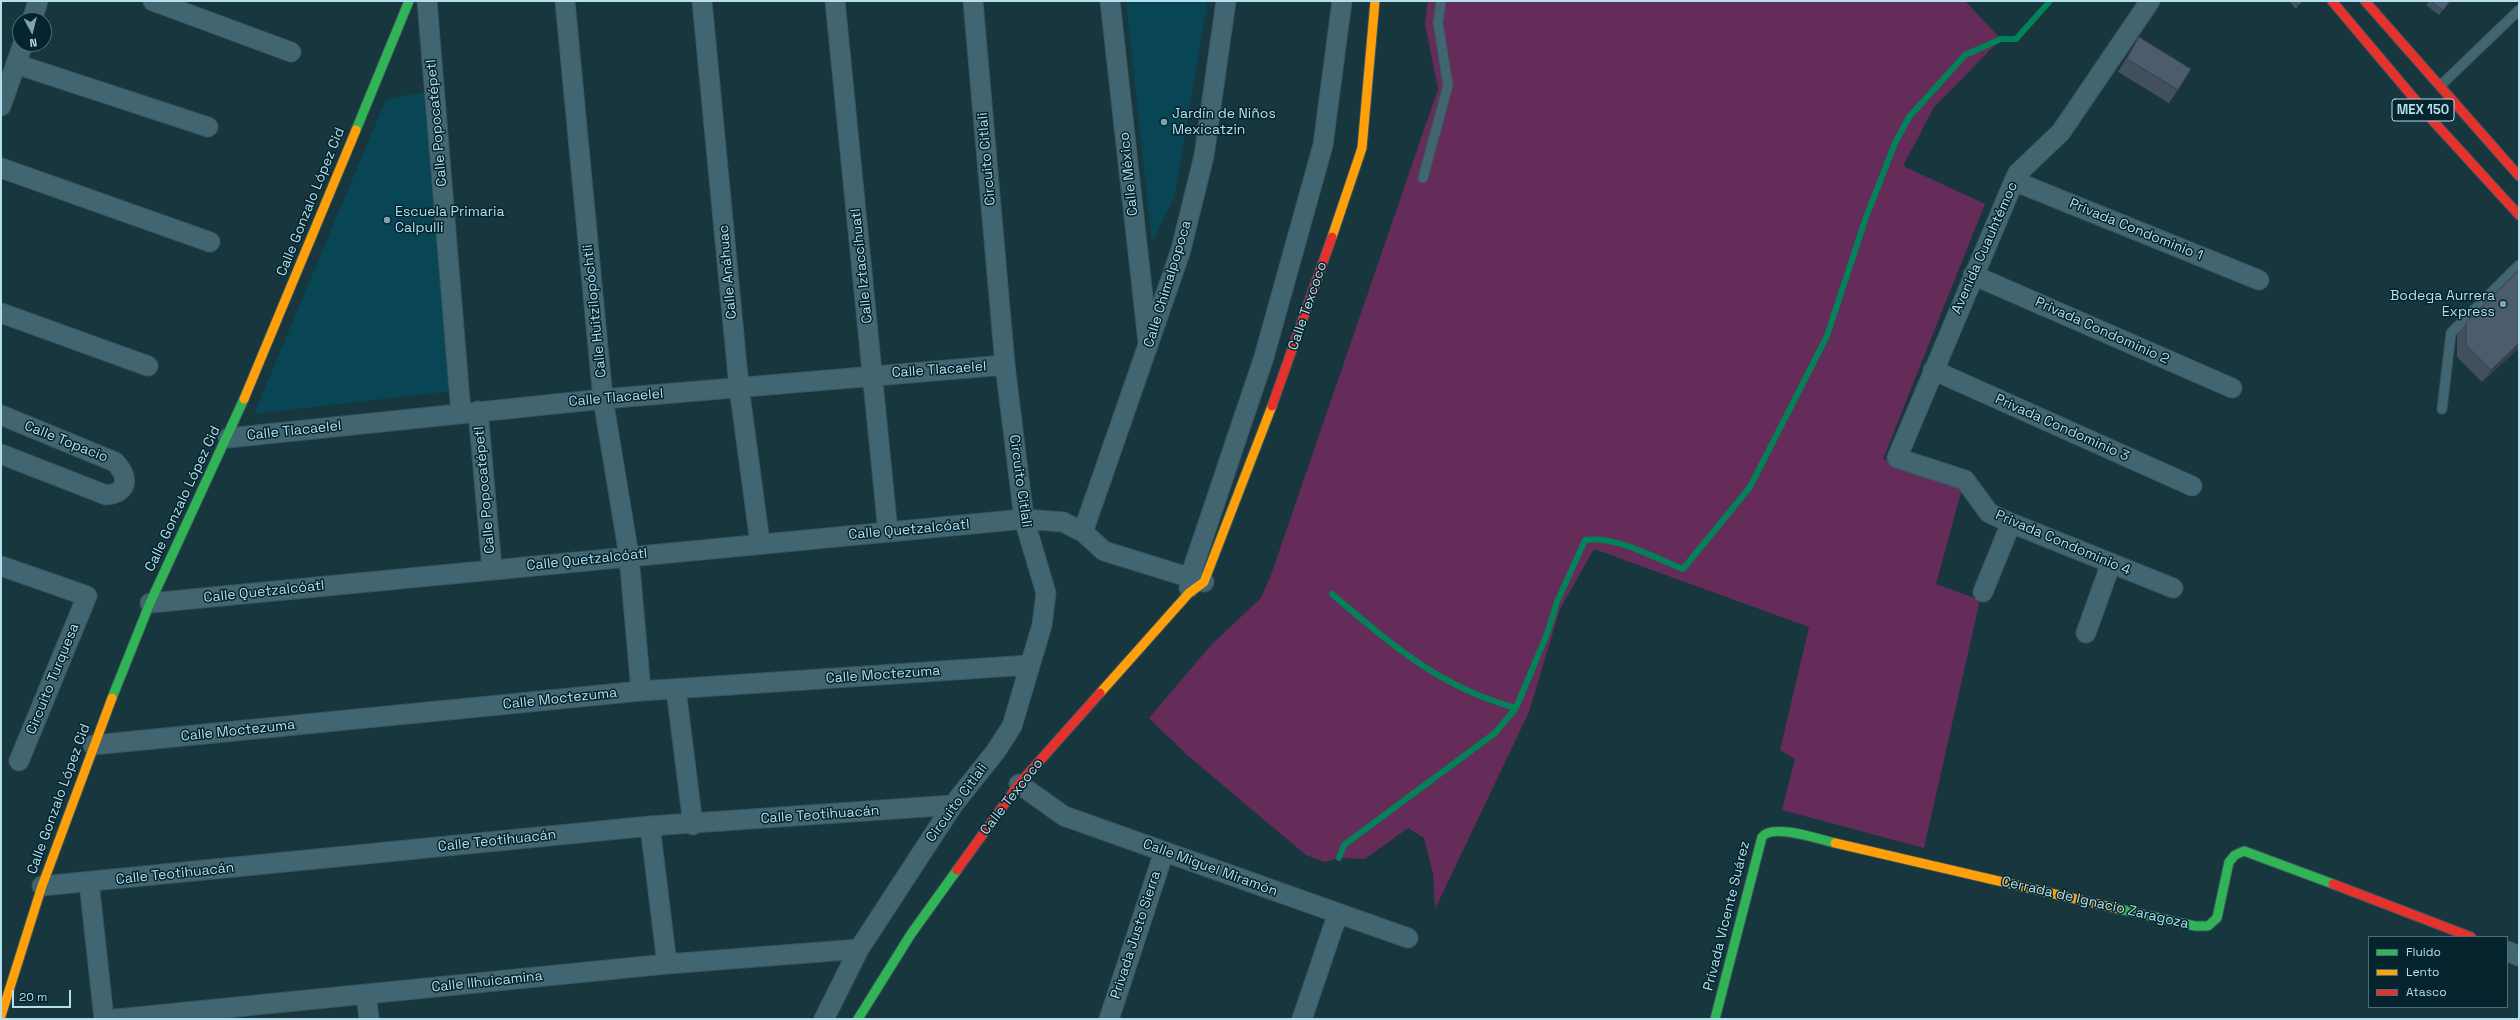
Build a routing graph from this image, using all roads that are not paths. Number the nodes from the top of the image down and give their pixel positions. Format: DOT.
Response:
graph roads {
  1 [pos="38,1"];
  2 [pos="153,1"];
  3 [pos="409,1"];
  4 [pos="427,1"];
  5 [pos="565,1"];
  6 [pos="702,1"];
  7 [pos="834,1"];
  8 [pos="973,1"];
  9 [pos="1110,1"];
  10 [pos="1226,1"];
  11 [pos="1342,1"];
  12 [pos="1375,1"];
  13 [pos="1441,1"];
  14 [pos="2150,1"];
  15 [pos="2332,1"];
  16 [pos="2365,1"];
  17 [pos="2519,10"];
  18 [pos="35,12"];
  19 [pos="20,52"];
  20 [pos="291,52"];
  21 [pos="16,64"];
  22 [pos="2439,87"];
  23 [pos="1,106"];
  24 [pos="208,128"];
  25 [pos="1,168"];
  26 [pos="2519,176"];
  27 [pos="1423,178"];
  28 [pos="2014,181"];
  29 [pos="2519,214"];
  30 [pos="210,242"];
  31 [pos="2519,265"];
  32 [pos="1973,275"];
  33 [pos="2259,280"];
  34 [pos="1,313"];
  35 [pos="1148,348"];
  36 [pos="1005,365"];
  37 [pos="148,366"];
  38 [pos="1933,370"];
  39 [pos="873,375"];
  40 [pos="739,387"];
  41 [pos="2232,388"];
  42 [pos="603,399"];
  43 [pos="2442,408"];
  44 [pos="470,412"];
  45 [pos="1,415"];
  46 [pos="228,438"];
  47 [pos="1,454"];
  48 [pos="1897,458"];
  49 [pos="2192,486"];
  50 [pos="1024,518"];
  51 [pos="2011,523"];
  52 [pos="888,532"];
  53 [pos="1083,532"];
  54 [pos="760,543"];
  55 [pos="629,556"];
  56 [pos="2111,563"];
  57 [pos="1,566"];
  58 [pos="492,569"];
  59 [pos="1194,584"];
  60 [pos="2173,588"];
  61 [pos="1983,592"];
  62 [pos="150,603"];
  63 [pos="2086,632"];
  64 [pos="1029,666"];
  65 [pos="676,689"];
  66 [pos="641,691"];
  67 [pos="93,745"];
  68 [pos="19,761"];
  69 [pos="1019,784"];
  70 [pos="953,804"];
  71 [pos="693,825"];
  72 [pos="650,826"];
  73 [pos="1777,830"];
  74 [pos="1164,852"];
  75 [pos="89,882"];
  76 [pos="42,886"];
  77 [pos="1338,913"];
  78 [pos="2468,936"];
  79 [pos="1408,938"];
  80 [pos="858,949"];
  81 [pos="2508,951"];
  82 [pos="2519,956"];
  83 [pos="667,964"];
  84 [pos="366,994"];
  85 [pos="1,1016"];
  86 [pos="104,1019"];
  87 [pos="116,1019"];
  88 [pos="369,1019"];
  89 [pos="824,1019"];
  90 [pos="858,1019"];
  91 [pos="1109,1019"];
  92 [pos="1302,1019"];
  93 [pos="1716,1019"];
  1 -- 18 [label="street"];
  2 -- 20 [label="street"];
  3 -- 46 [label="street, Calle Gonzalo López Cid"];
  4 -- 44 [label="street, Calle Popocatépetl"];
  5 -- 42 [label="street, Calle Huitzilopóchtli"];
  6 -- 40 [label="street, Calle Anáhuac"];
  7 -- 39 [label="street, Calle Iztaccíhuatl"];
  8 -- 36 [label="street, Circuito Citlali"];
  9 -- 35 [label="street, Calle México"];
  10 -- 35 [label="street, Calle Chimalpopoca"];
  11 -- 59 [label="street, Calle Texcoco"];
  12 -- 59 [label="street, Calle Texcoco"];
  13 -- 27 [label="lane"];
  14 -- 28 [label="street, Avenida Cuauhtémoc"];
  15 -- 29 [label="street, MEX 150"];
  16 -- 22 [label="street, MEX 150"];
  17 -- 22 [label="lane"];
  19 -- 21 [label="street"];
  21 -- 23 [label="street"];
  21 -- 24 [label="street"];
  22 -- 26 [label="street, MEX 150"];
  25 -- 30 [label="street"];
  28 -- 32 [label="street, Avenida Cuauhtémoc"];
  28 -- 33 [label="street, Privada Condominio 1"];
  31 -- 43 [label="lane"];
  32 -- 38 [label="street, Avenida Cuauhtémoc"];
  32 -- 41 [label="street, Privada Condominio 2"];
  34 -- 37 [label="street"];
  35 -- 53 [label="street, Calle Chimalpopoca"];
  36 -- 39 [label="street, Calle Tlacaelel"];
  36 -- 50 [label="street, Circuito Citlali"];
  38 -- 48 [label="street, Avenida Cuauhtémoc"];
  38 -- 49 [label="street, Privada Condominio 3"];
  39 -- 40 [label="street, Calle Tlacaelel"];
  39 -- 52 [label="street, Calle Iztaccíhuatl"];
  40 -- 42 [label="street, Calle Tlacaelel"];
  40 -- 54 [label="street, Calle Anáhuac"];
  42 -- 44 [label="street, Calle Tlacaelel"];
  42 -- 55 [label="street, Calle Huitzilopóchtli"];
  44 -- 46 [label="street, Calle Tlacaelel"];
  44 -- 58 [label="street, Calle Popocatépetl"];
  45 -- 47 [label="street, Calle Topacio"];
  46 -- 62 [label="street, Calle Gonzalo López Cid"];
  48 -- 51 [label="street, Privada Condominio 4"];
  50 -- 52 [label="street, Calle Quetzalcóatl"];
  50 -- 53 [label="street, Calle Quetzalcóatl"];
  50 -- 64 [label="street, Circuito Citlali"];
  51 -- 56 [label="street, Privada Condominio 4"];
  51 -- 61 [label="street"];
  52 -- 54 [label="street, Calle Quetzalcóatl"];
  53 -- 59 [label="street"];
  54 -- 55 [label="street, Calle Quetzalcóatl"];
  55 -- 58 [label="street, Calle Quetzalcóatl"];
  55 -- 66 [label="street, Calle Huitzilopóchtli"];
  56 -- 60 [label="street, Privada Condominio 4"];
  56 -- 63 [label="street"];
  57 -- 68 [label="street, Circuito Turquesa"];
  58 -- 62 [label="street, Calle Quetzalcóatl"];
  59 -- 69 [label="street, Calle Texcoco"];
  62 -- 67 [label="street, Calle Gonzalo López Cid"];
  64 -- 65 [label="street, Calle Moctezuma"];
  64 -- 70 [label="street, Circuito Citlali"];
  65 -- 66 [label="street, Calle Moctezuma"];
  65 -- 71 [label="street"];
  66 -- 67 [label="street, Calle Moctezuma"];
  67 -- 76 [label="street, Calle Gonzalo López Cid"];
  69 -- 74 [label="street, Calle Miguel Miramón"];
  69 -- 90 [label="street, Calle Texcoco"];
  70 -- 71 [label="street, Calle Teotihuacán"];
  70 -- 80 [label="street, Circuito Citlali"];
  71 -- 72 [label="street, Calle Teotihuacán"];
  72 -- 75 [label="street, Calle Teotihuacán"];
  72 -- 83 [label="street"];
  73 -- 78 [label="street, Cerrada de Ignacio Zaragoza"];
  73 -- 93 [label="street, Privada Vicente Suárez"];
  74 -- 77 [label="street, Calle Miguel Miramón"];
  74 -- 91 [label="street, Privada Justo Sierra"];
  75 -- 76 [label="street, Calle Teotihuacán"];
  75 -- 86 [label="street"];
  76 -- 85 [label="street, Calle Gonzalo López Cid"];
  77 -- 79 [label="street, Calle Miguel Miramón"];
  77 -- 92 [label="street"];
  80 -- 83 [label="street, Calle Ilhuicamina"];
  80 -- 89 [label="street, Circuito Citlali"];
  81 -- 82 [label="street"];
  83 -- 84 [label="street, Calle Ilhuicamina"];
  84 -- 87 [label="street, Calle Ilhuicamina"];
  84 -- 88 [label="street"];
}
